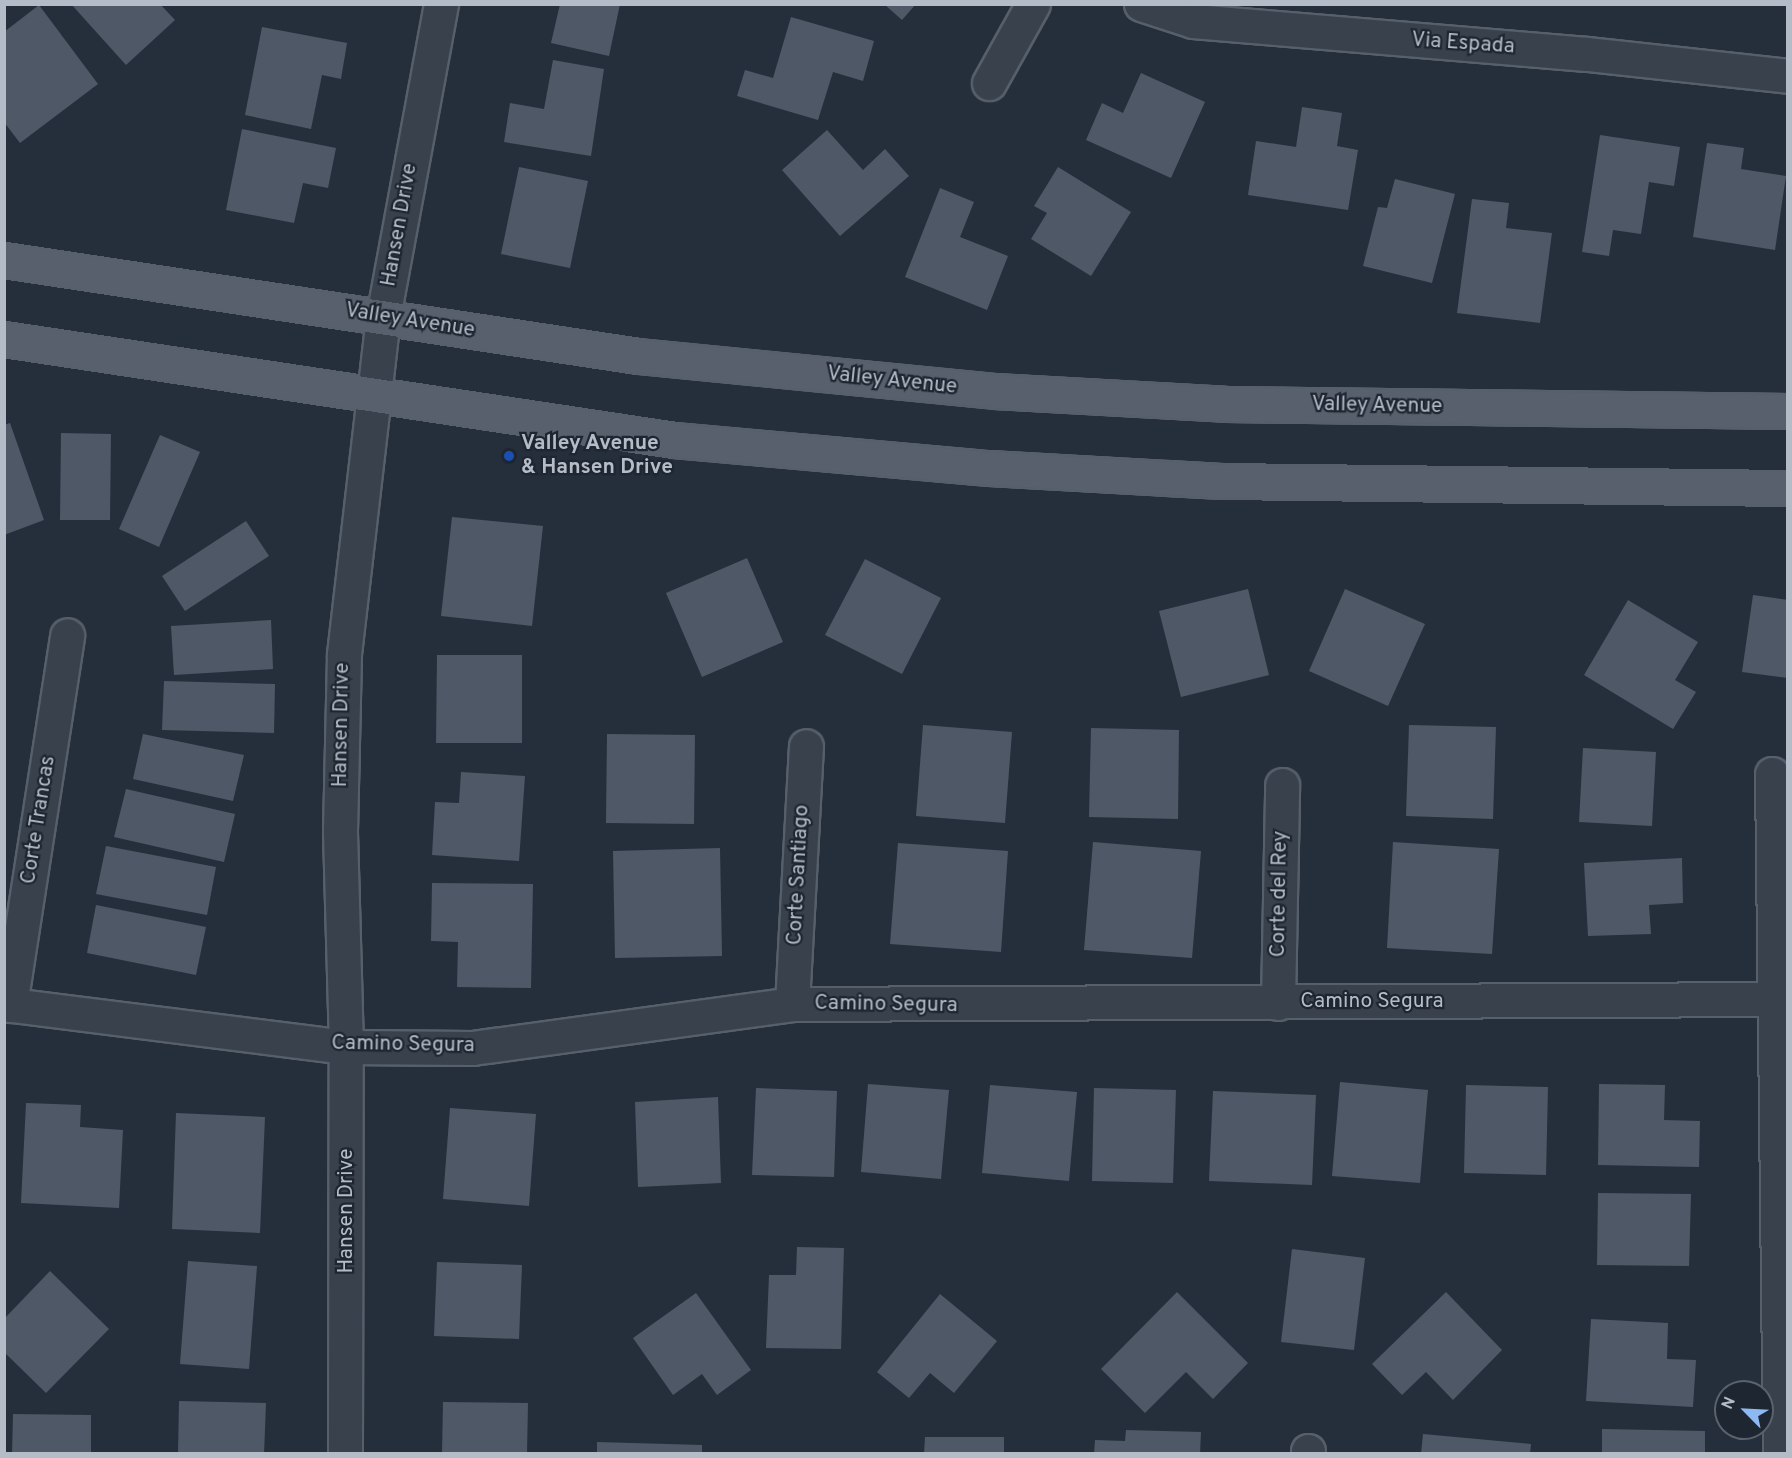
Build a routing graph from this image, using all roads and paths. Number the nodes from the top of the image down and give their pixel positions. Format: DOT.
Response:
graph roads {
  1 [pos="441,4"];
  2 [pos="1033,4"];
  3 [pos="1141,4"];
  4 [pos="1788,76"];
  5 [pos="989,83"];
  6 [pos="4,260"];
  7 [pos="383,317"];
  8 [pos="4,339"];
  9 [pos="374,394"];
  10 [pos="1788,411"];
  11 [pos="1788,488"];
  12 [pos="67,635"];
  13 [pos="806,746"];
  14 [pos="1772,774"];
  15 [pos="1282,785"];
  16 [pos="1773,999"];
  17 [pos="1278,1003"];
  18 [pos="792,1004"];
  19 [pos="7,1005"];
  20 [pos="346,1047"];
  21 [pos="345,1454"];
  22 [pos="1780,1454"];
  1 -- 7 [label="street, Hansen Drive"];
  2 -- 5 [label="street"];
  3 -- 4 [label="street, Via Espada"];
  6 -- 7 [label="main road, Valley Avenue"];
  7 -- 9 [label="street, Hansen Drive"];
  7 -- 10 [label="main road, Valley Avenue"];
  8 -- 9 [label="main road"];
  9 -- 11 [label="main road"];
  9 -- 20 [label="street, Hansen Drive"];
  12 -- 19 [label="street, Corte Trancas"];
  13 -- 18 [label="street, Corte Santiago"];
  14 -- 16 [label="street"];
  15 -- 17 [label="street, Corte del Rey"];
  16 -- 17 [label="street, Camino Segura"];
  16 -- 22 [label="street"];
  17 -- 18 [label="street, Camino Segura"];
  18 -- 20 [label="street, Camino Segura"];
  19 -- 20 [label="street, Camino Segura"];
  20 -- 21 [label="street, Hansen Drive"];
}
